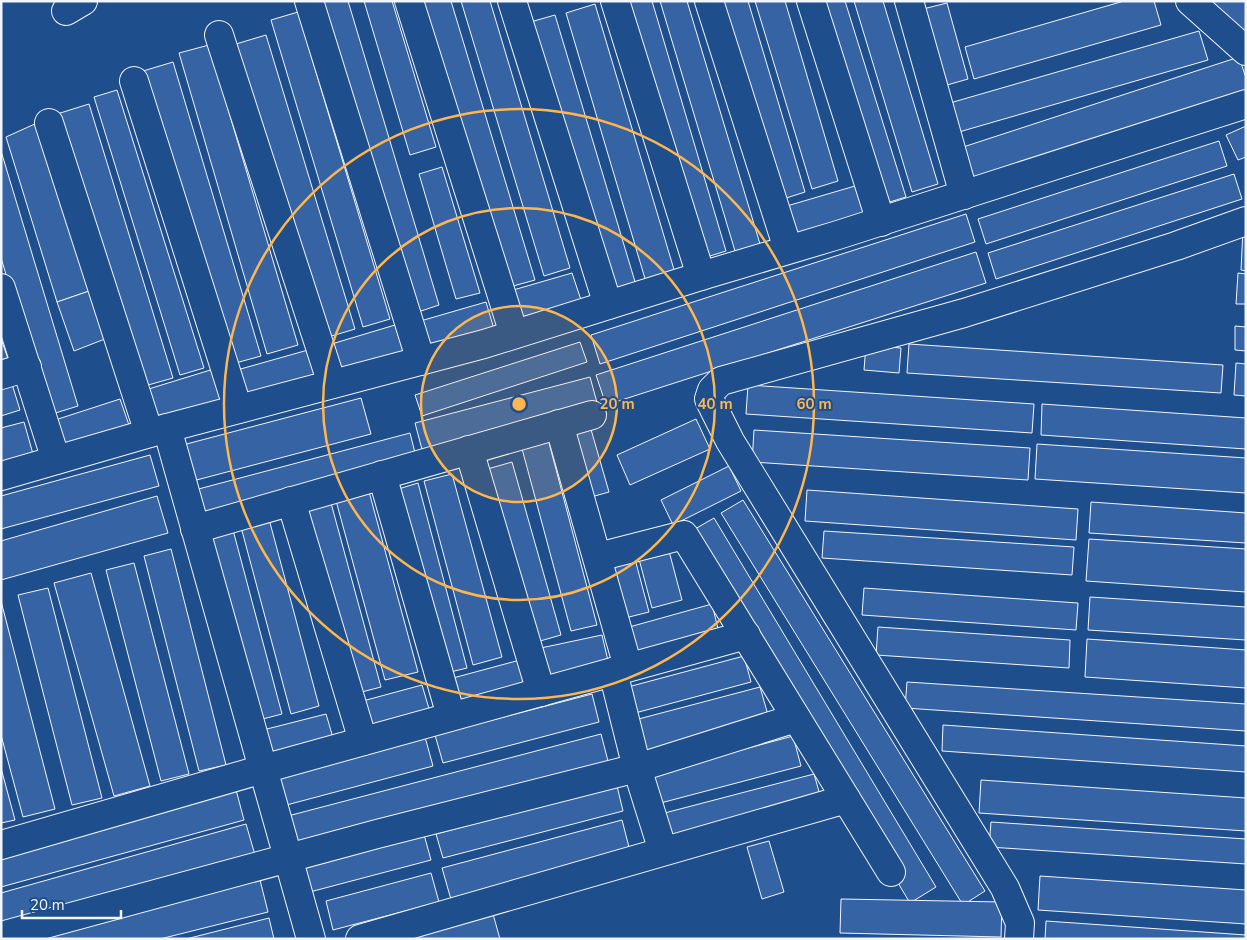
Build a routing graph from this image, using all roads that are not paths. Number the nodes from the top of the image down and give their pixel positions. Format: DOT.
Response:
graph roads {
  1 [pos="309,1"];
  2 [pos="409,1"];
  3 [pos="512,1"];
  4 [pos="615,1"];
  5 [pos="709,1"];
  6 [pos="811,1"];
  7 [pos="909,1"];
  8 [pos="1190,1"];
  9 [pos="219,35"];
  10 [pos="1246,51"];
  11 [pos="134,81"];
  12 [pos="1246,104"];
  13 [pos="49,123"];
  14 [pos="964,195"];
  15 [pos="1246,221"];
  16 [pos="880,222"];
  17 [pos="788,250"];
  18 [pos="701,276"];
  19 [pos="1,288"];
  20 [pos="608,305"];
  21 [pos="514,334"];
  22 [pos="421,361"];
  23 [pos="14,371"];
  24 [pos="332,384"];
  25 [pos="238,409"];
  26 [pos="592,415"];
  27 [pos="559,424"];
  28 [pos="158,430"];
  29 [pos="469,450"];
  30 [pos="56,460"];
  31 [pos="382,475"];
  32 [pos="1,476"];
  33 [pos="291,501"];
  34 [pos="195,529"];
  35 [pos="598,557"];
  36 [pos="746,635"];
  37 [pos="620,670"];
  38 [pos="541,692"];
  39 [pos="451,716"];
  40 [pos="796,718"];
  41 [pos="363,741"];
  42 [pos="637,768"];
  43 [pos="263,769"];
  44 [pos="846,799"];
  45 [pos="1,845"];
  46 [pos="663,851"];
  47 [pos="288,859"];
  48 [pos="891,872"];
  49 [pos="1,936"];
  50 [pos="311,939"];
  51 [pos="360,939"];
  52 [pos="1019,939"];
  1 -- 22 [label="street"];
  2 -- 21 [label="street"];
  3 -- 20 [label="street"];
  4 -- 18 [label="street"];
  5 -- 17 [label="street"];
  6 -- 16 [label="street"];
  7 -- 14 [label="street"];
  8 -- 10 [label="street"];
  9 -- 24 [label="street"];
  11 -- 25 [label="street"];
  12 -- 14 [label="street"];
  13 -- 28 [label="street"];
  14 -- 16 [label="street"];
  15 -- 52 [label="street"];
  16 -- 17 [label="street"];
  17 -- 18 [label="street"];
  18 -- 20 [label="street"];
  19 -- 23 [label="street"];
  20 -- 21 [label="street"];
  21 -- 22 [label="street"];
  22 -- 24 [label="street"];
  23 -- 30 [label="street"];
  24 -- 25 [label="street"];
  25 -- 28 [label="street"];
  26 -- 27 [label="street"];
  27 -- 29 [label="street"];
  27 -- 35 [label="street"];
  28 -- 30 [label="street"];
  28 -- 34 [label="street"];
  29 -- 31 [label="street"];
  29 -- 38 [label="street"];
  30 -- 32 [label="street"];
  31 -- 33 [label="street"];
  31 -- 39 [label="street"];
  33 -- 34 [label="street"];
  33 -- 41 [label="street"];
  34 -- 43 [label="street"];
  35 -- 36 [label="street"];
  35 -- 37 [label="street"];
  36 -- 37 [label="street"];
  36 -- 40 [label="street"];
  37 -- 38 [label="street"];
  37 -- 42 [label="street"];
  38 -- 39 [label="street"];
  39 -- 41 [label="street"];
  40 -- 42 [label="street"];
  40 -- 44 [label="street"];
  41 -- 43 [label="street"];
  42 -- 46 [label="street"];
  42 -- 47 [label="street"];
  43 -- 45 [label="street"];
  43 -- 47 [label="street"];
  44 -- 46 [label="street"];
  44 -- 48 [label="street"];
  46 -- 51 [label="street"];
  47 -- 49 [label="street"];
  47 -- 50 [label="street"];
}
